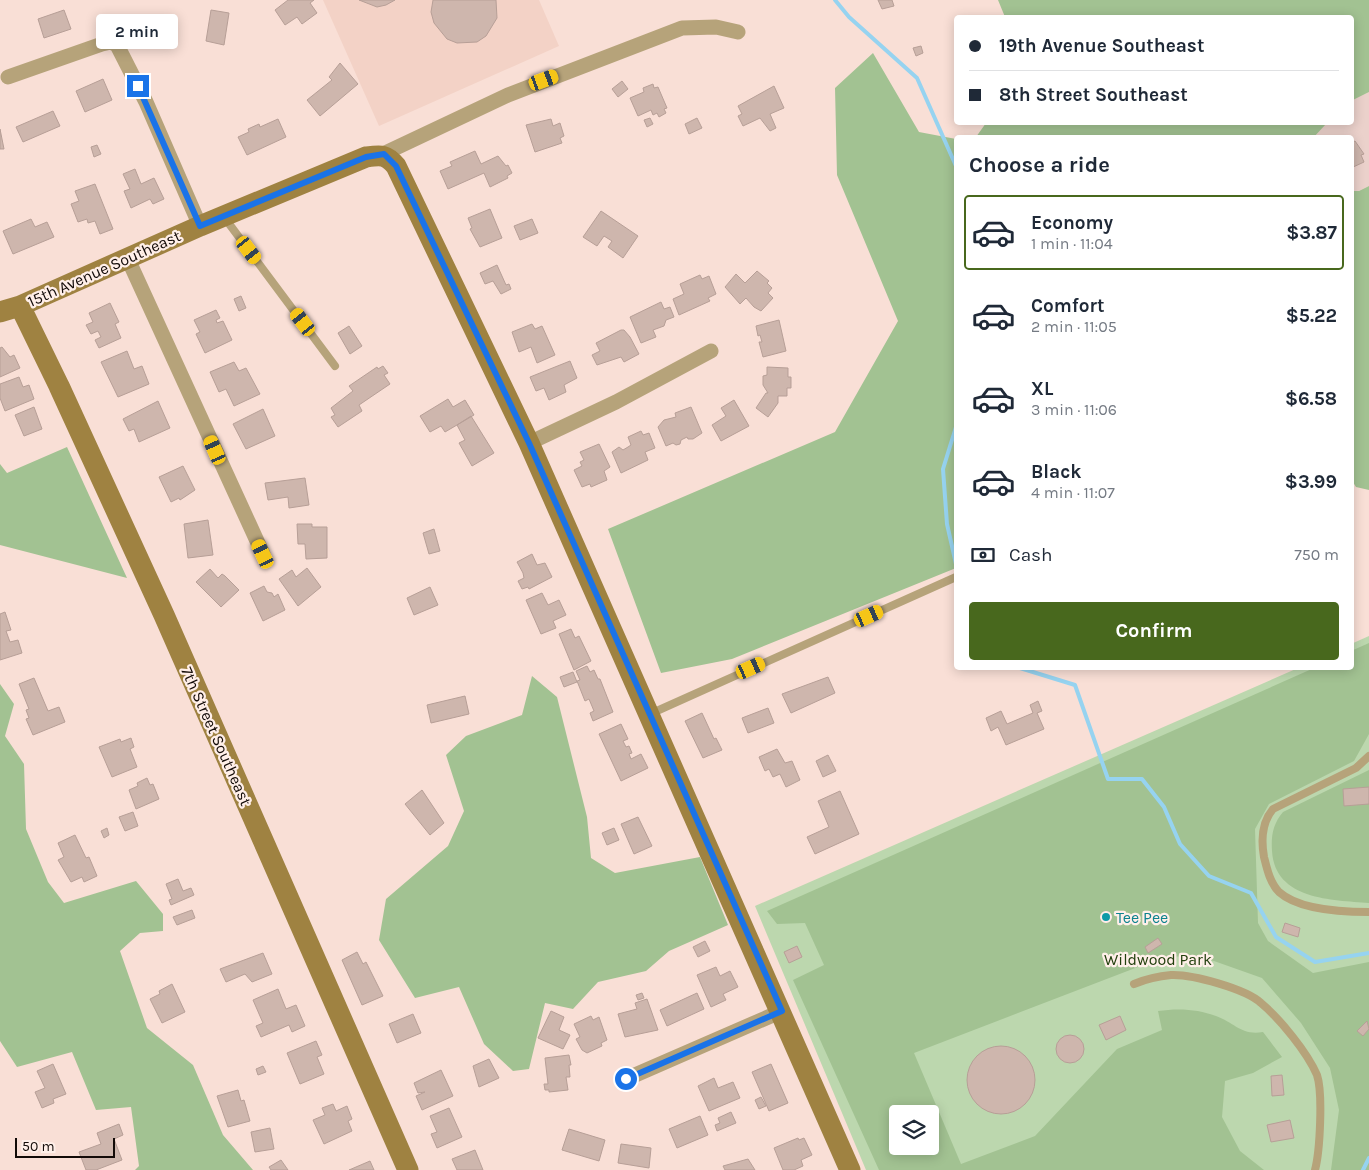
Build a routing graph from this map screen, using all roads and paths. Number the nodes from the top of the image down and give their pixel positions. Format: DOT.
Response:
graph roads {
  1 [pos="738,32"];
  2 [pos="8,78"];
  3 [pos="384,154"];
  4 [pos="223,216"];
  5 [pos="200,226"];
  6 [pos="127,257"];
  7 [pos="10,309"];
  8 [pos="711,351"];
  9 [pos="335,366"];
  10 [pos="529,443"];
  11 [pos="263,554"];
  12 [pos="954,578"];
  13 [pos="648,715"];
  14 [pos="1369,756"];
  15 [pos="1369,912"];
  16 [pos="1134,984"];
  17 [pos="782,1011"];
  18 [pos="626,1079"];
  19 [pos="408,1170"];
  20 [pos="850,1170"];
  21 [pos="1315,1170"];
  1 -- 3 [label="street, 15th Avenue Southeast"];
  2 -- 5 [label="street"];
  3 -- 4 [label="street, 15th Avenue Southeast"];
  3 -- 10 [label="street"];
  4 -- 5 [label="street, 15th Avenue Southeast"];
  4 -- 9 [label="lane"];
  5 -- 6 [label="street, 15th Avenue Southeast"];
  6 -- 7 [label="street, 15th Avenue Southeast"];
  6 -- 11 [label="street"];
  7 -- 19 [label="street, 7th Street Southeast"];
  8 -- 10 [label="street"];
  10 -- 13 [label="street"];
  12 -- 13 [label="lane"];
  13 -- 17 [label="street"];
  14 -- 15 [label="lane"];
  16 -- 21 [label="lane"];
  17 -- 18 [label="street"];
  17 -- 20 [label="street"];
}
